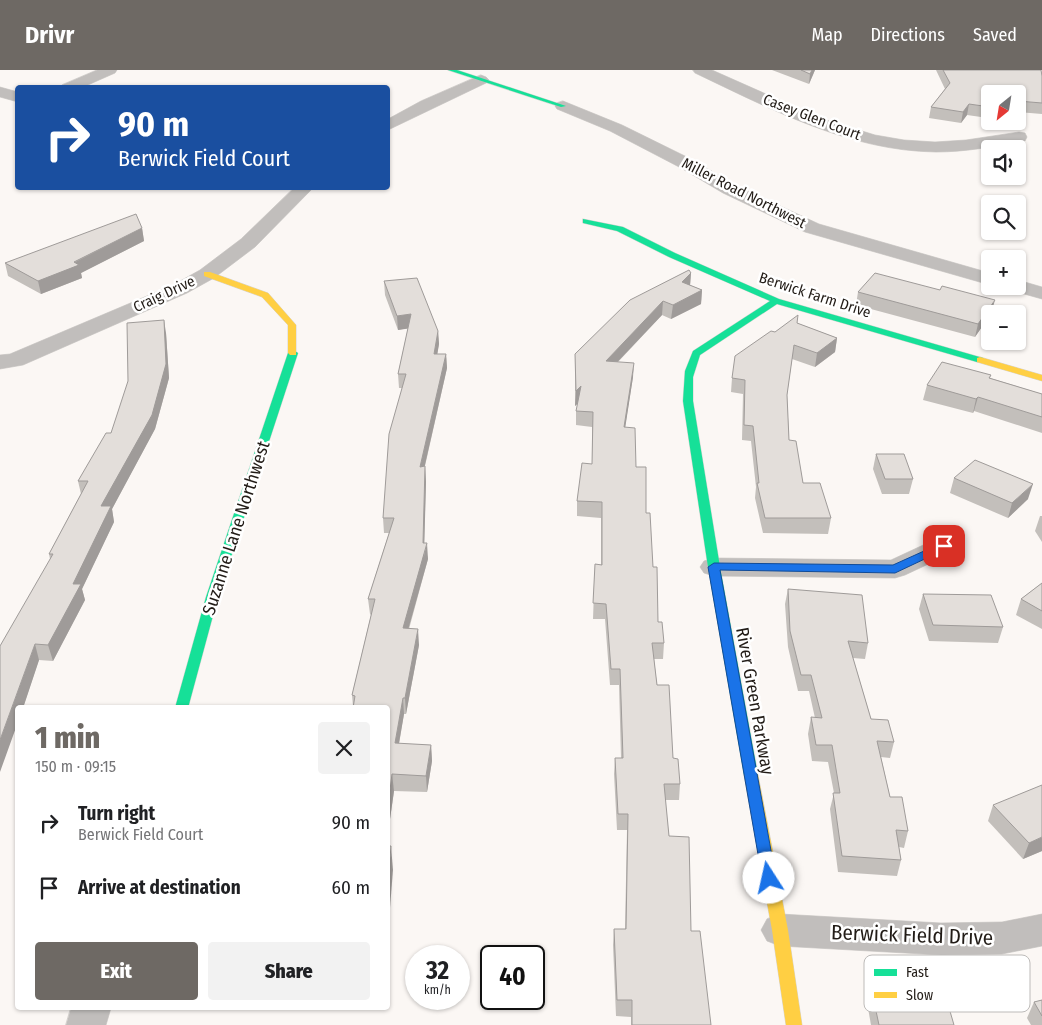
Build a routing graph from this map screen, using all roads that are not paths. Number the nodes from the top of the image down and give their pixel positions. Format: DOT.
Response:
graph roads {
  1 [pos="110,70"];
  2 [pos="451,70"];
  3 [pos="700,70"];
  4 [pos="480,80"];
  5 [pos="74,85"];
  6 [pos="0,92"];
  7 [pos="15,96"];
  8 [pos="563,106"];
  9 [pos="390,124"];
  10 [pos="1019,137"];
  11 [pos="302,190"];
  12 [pos="586,221"];
  13 [pos="207,274"];
  14 [pos="981,276"];
  15 [pos="1026,289"];
  16 [pos="1042,293"];
  17 [pos="776,301"];
  18 [pos="0,362"];
  19 [pos="1042,378"];
  20 [pos="944,546"];
  21 [pos="714,567"];
  22 [pos="182,705"];
  23 [pos="780,930"];
  24 [pos="1042,930"];
  25 [pos="90,1010"];
  26 [pos="86,1025"];
  27 [pos="794,1025"];
  1 -- 5 [label="street"];
  2 -- 4 [label="street"];
  3 -- 10 [label="street, Casey Glen Court"];
  4 -- 8 [label="street"];
  4 -- 9 [label="street"];
  6 -- 7 [label="street"];
  8 -- 14 [label="street, Miller Road Northwest"];
  11 -- 13 [label="street, Craig Drive"];
  12 -- 17 [label="street, Berwick Farm Drive"];
  13 -- 18 [label="street, Craig Drive"];
  13 -- 22 [label="street, Suzanne Lane Northwest"];
  15 -- 16 [label="street"];
  17 -- 19 [label="street, Berwick Farm Drive"];
  17 -- 21 [label="street, River Green Parkway"];
  20 -- 21 [label="street"];
  21 -- 23 [label="street, River Green Parkway"];
  23 -- 24 [label="street, Berwick Field Drive"];
  23 -- 27 [label="street, River Green Parkway"];
  25 -- 26 [label="street"];
}
